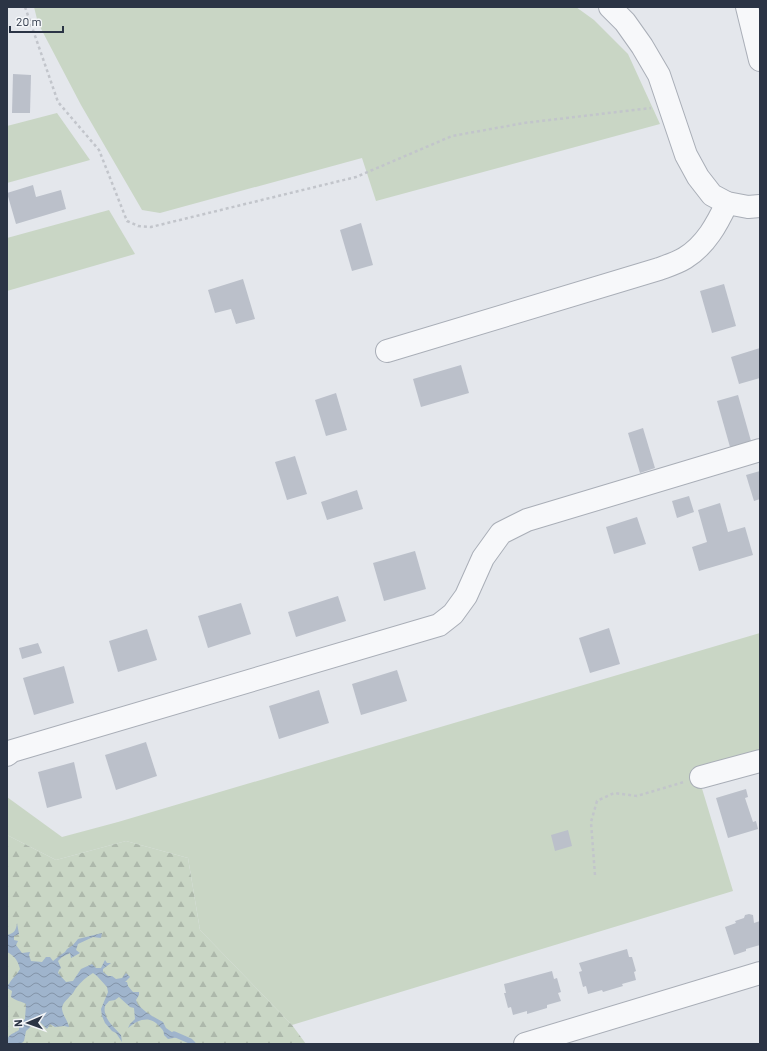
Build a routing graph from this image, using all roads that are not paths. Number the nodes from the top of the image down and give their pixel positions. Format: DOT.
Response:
graph roads {
  1 [pos="610,7"];
  2 [pos="747,7"];
  3 [pos="760,60"];
  4 [pos="728,204"];
  5 [pos="760,206"];
  6 [pos="387,351"];
  7 [pos="760,450"];
  8 [pos="7,755"];
  9 [pos="760,761"];
  10 [pos="701,777"];
  11 [pos="760,973"];
  12 [pos="525,1044"];
  1 -- 4 [label="street"];
  2 -- 3 [label="street"];
  4 -- 5 [label="street"];
  4 -- 6 [label="street"];
  7 -- 8 [label="street"];
  9 -- 10 [label="street"];
  11 -- 12 [label="street"];
}
